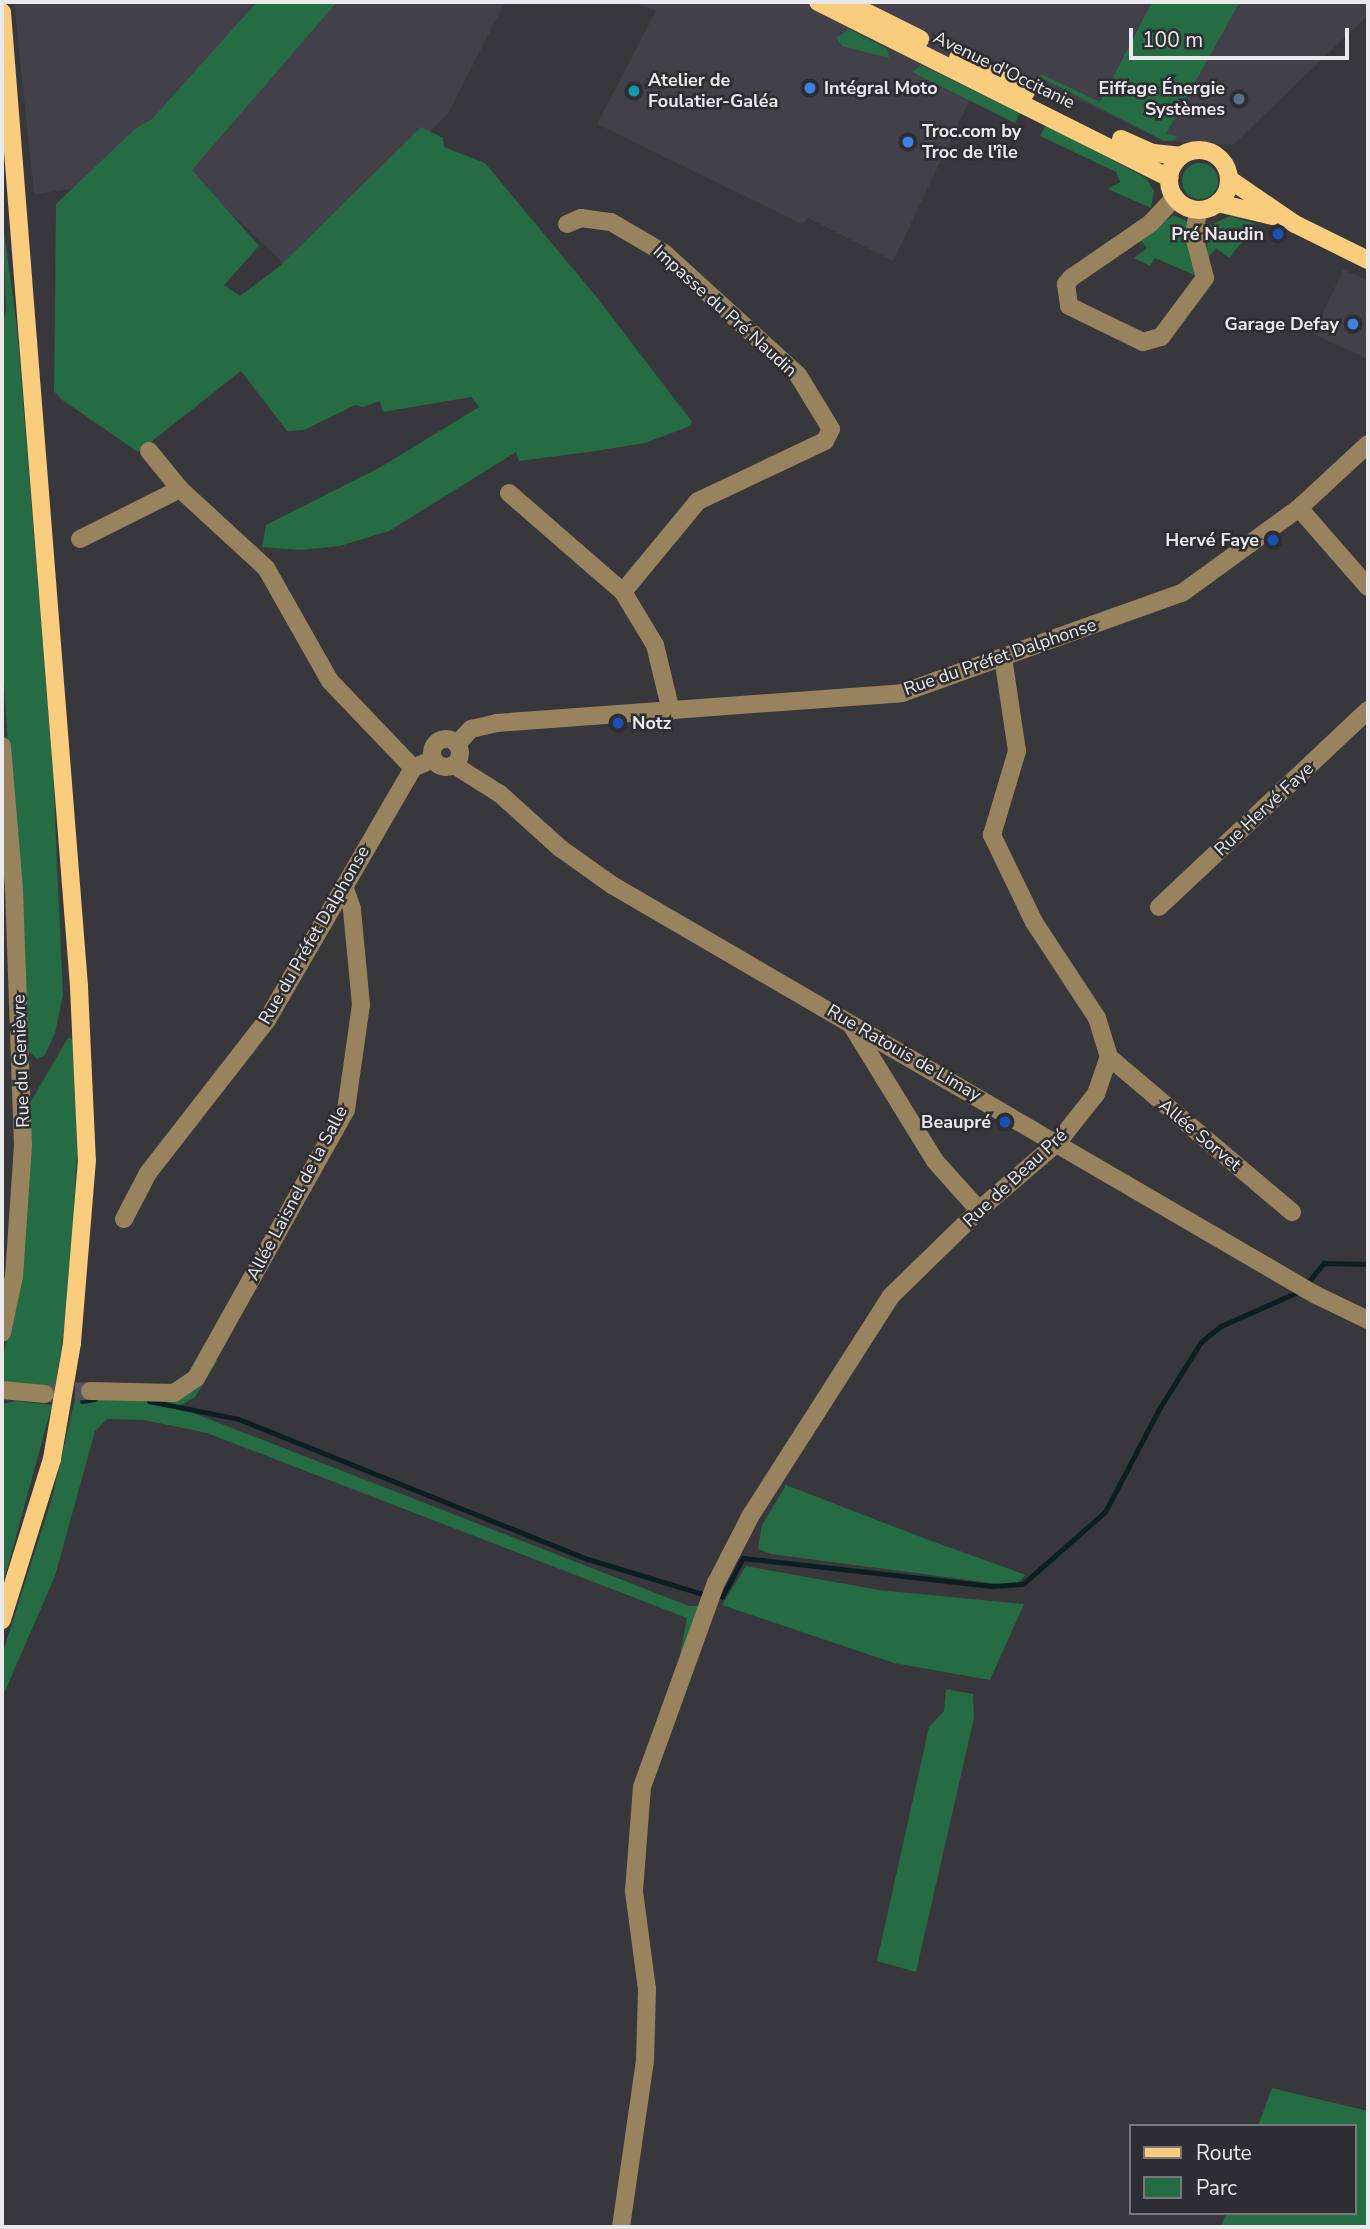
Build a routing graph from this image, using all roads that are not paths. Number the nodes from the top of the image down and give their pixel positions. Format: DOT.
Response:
graph roads {
  1 [pos="818,2"];
  2 [pos="846,2"];
  3 [pos="2,12"];
  4 [pos="2,114"];
  5 [pos="1181,156"];
  6 [pos="1169,178"];
  7 [pos="1229,179"];
  8 [pos="1175,197"];
  9 [pos="1218,203"];
  10 [pos="1198,210"];
  11 [pos="19,223"];
  12 [pos="567,224"];
  13 [pos="1295,224"];
  14 [pos="1368,260"];
  15 [pos="1368,444"];
  16 [pos="149,451"];
  17 [pos="180,489"];
  18 [pos="509,493"];
  19 [pos="1299,508"];
  20 [pos="80,539"];
  21 [pos="1368,587"];
  22 [pos="623,592"];
  23 [pos="1003,657"];
  24 [pos="1368,710"];
  25 [pos="671,711"];
  26 [pos="457,744"];
  27 [pos="2,746"];
  28 [pos="433,759"];
  29 [pos="454,765"];
  30 [pos="413,768"];
  31 [pos="344,886"];
  32 [pos="1159,907"];
  33 [pos="850,1023"];
  34 [pos="1109,1057"];
  35 [pos="1058,1142"];
  36 [pos="979,1210"];
  37 [pos="1292,1212"];
  38 [pos="124,1219"];
  39 [pos="1368,1320"];
  40 [pos="2,1333"];
  41 [pos="2,1390"];
  42 [pos="90,1391"];
  43 [pos="45,1394"];
  44 [pos="2,1620"];
  45 [pos="621,2227"];
  1 -- 6 [label="main road, Avenue d'Occitanie"];
  2 -- 5 [label="main road, Avenue d'Occitanie"];
  3 -- 11 [label="main road"];
  4 -- 11 [label="main road"];
  5 -- 6 [label="main road"];
  5 -- 7 [label="main road, Avenue d'Occitanie"];
  6 -- 8 [label="main road"];
  7 -- 9 [label="main road"];
  7 -- 13 [label="main road, Avenue d'Occitanie"];
  8 -- 10 [label="main road"];
  8 -- 10 [label="street"];
  9 -- 10 [label="main road"];
  9 -- 13 [label="main road, Avenue d'Occitanie"];
  11 -- 44 [label="main road"];
  12 -- 22 [label="street, Impasse du Pré Naudin"];
  13 -- 14 [label="main road, Avenue d'Occitanie"];
  15 -- 19 [label="street, Rue du Préfet Dalphonse"];
  16 -- 17 [label="street"];
  17 -- 20 [label="street"];
  17 -- 30 [label="street"];
  18 -- 22 [label="street"];
  19 -- 21 [label="street"];
  19 -- 23 [label="street, Rue du Préfet Dalphonse"];
  22 -- 25 [label="street"];
  23 -- 25 [label="street, Rue du Préfet Dalphonse"];
  23 -- 34 [label="street"];
  24 -- 32 [label="street, Rue Hervé Faye"];
  25 -- 26 [label="street, Rue du Préfet Dalphonse"];
  26 -- 28 [label="street"];
  26 -- 29 [label="street"];
  27 -- 40 [label="street, Rue du Genièvre"];
  28 -- 29 [label="street"];
  28 -- 30 [label="street"];
  29 -- 33 [label="street, Rue Ratouis de Limay"];
  30 -- 31 [label="street, Rue du Préfet Dalphonse"];
  31 -- 38 [label="street, Rue du Préfet Dalphonse"];
  31 -- 42 [label="street, Allée Laisnel de la Salle"];
  33 -- 35 [label="street, Rue Ratouis de Limay"];
  33 -- 36 [label="street"];
  34 -- 35 [label="street, Rue de Beau Pré"];
  34 -- 37 [label="street, Allée Sorvet"];
  35 -- 36 [label="street, Rue de Beau Pré"];
  35 -- 39 [label="street, Rue Ratouis de Limay"];
  36 -- 45 [label="street, Rue de Beau Pré"];
  41 -- 43 [label="street"];
}
